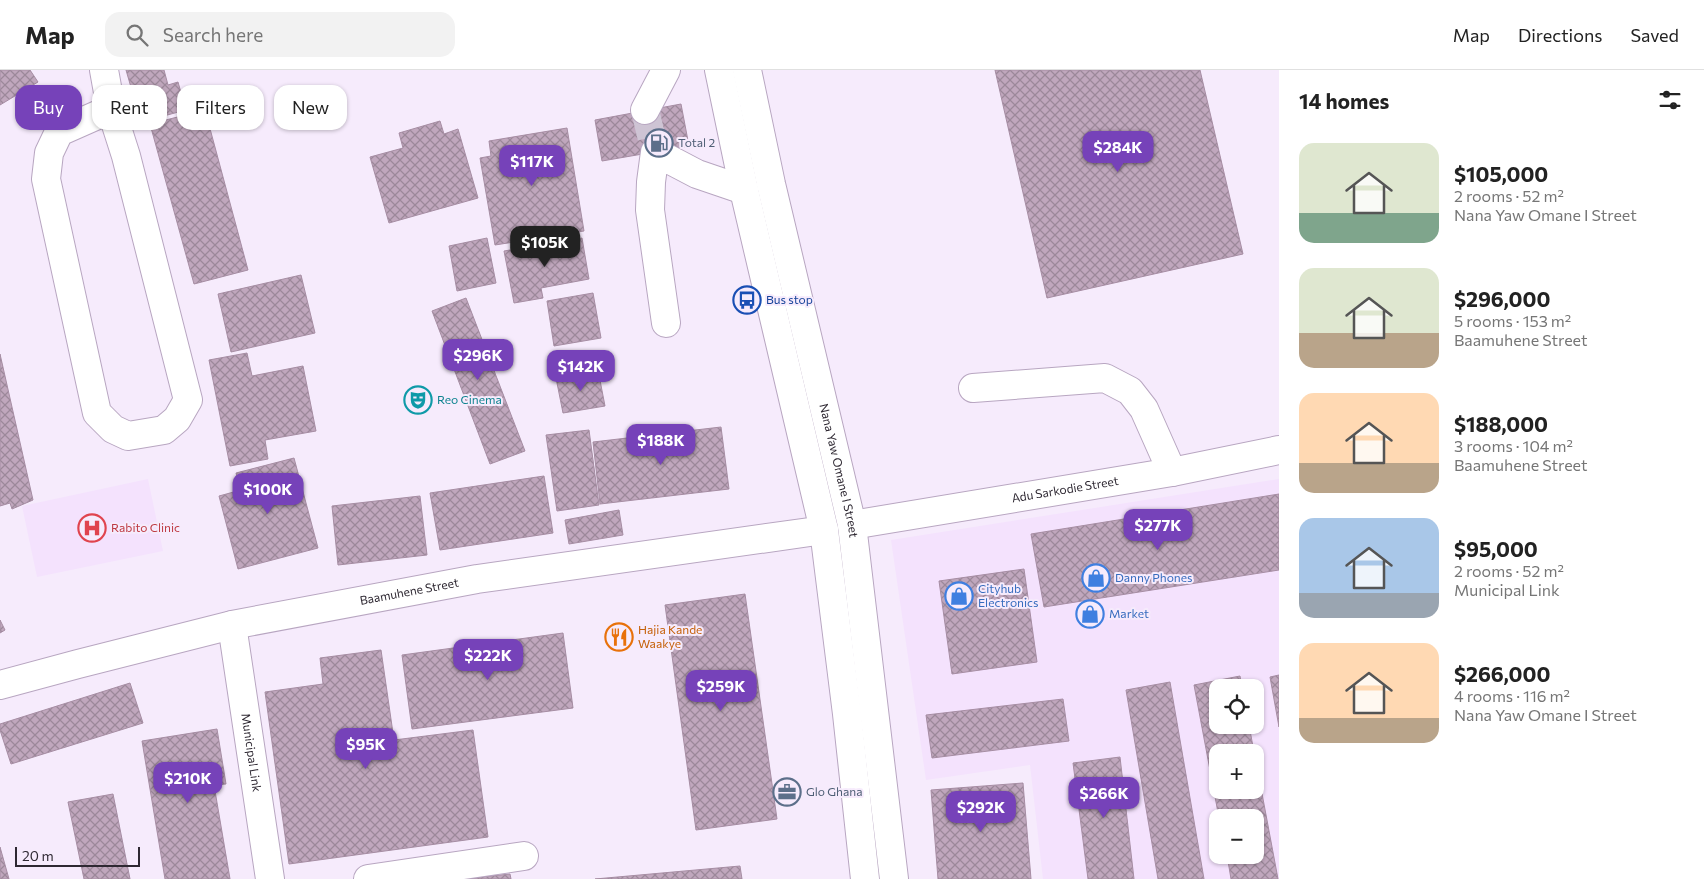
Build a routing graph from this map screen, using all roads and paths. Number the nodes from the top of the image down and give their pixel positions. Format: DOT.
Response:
graph roads {
  1 [pos="104,70"];
  2 [pos="666,70"];
  3 [pos="719,70"];
  4 [pos="747,70"];
  5 [pos="107,85"];
  6 [pos="111,109"];
  7 [pos="645,110"];
  8 [pos="744,190"];
  9 [pos="666,323"];
  10 [pos="973,388"];
  11 [pos="1279,450"];
  12 [pos="1172,472"];
  13 [pos="852,525"];
  14 [pos="824,530"];
  15 [pos="232,625"];
  16 [pos="0,685"];
  17 [pos="524,856"];
  18 [pos="270,879"];
  19 [pos="368,879"];
  20 [pos="865,879"];
  21 [pos="894,879"];
  1 -- 5 [label="main road"];
  2 -- 7 [label="main road"];
  3 -- 8 [label="main road, Nana Yaw Omane I Street"];
  4 -- 13 [label="main road, Nana Yaw Omane I Street"];
  6 -- 6 [label="main road"];
  8 -- 9 [label="main road"];
  8 -- 14 [label="main road, Nana Yaw Omane I Street"];
  10 -- 12 [label="main road"];
  11 -- 12 [label="main road, Adu Sarkodie Street"];
  12 -- 13 [label="main road, Adu Sarkodie Street"];
  13 -- 21 [label="main road, Nana Yaw Omane I Street"];
  14 -- 15 [label="main road, Baamuhene Street"];
  14 -- 20 [label="main road, Nana Yaw Omane I Street"];
  15 -- 16 [label="main road, Baamuhene Street"];
  15 -- 18 [label="main road, Municipal Link"];
  17 -- 19 [label="main road"];
}
